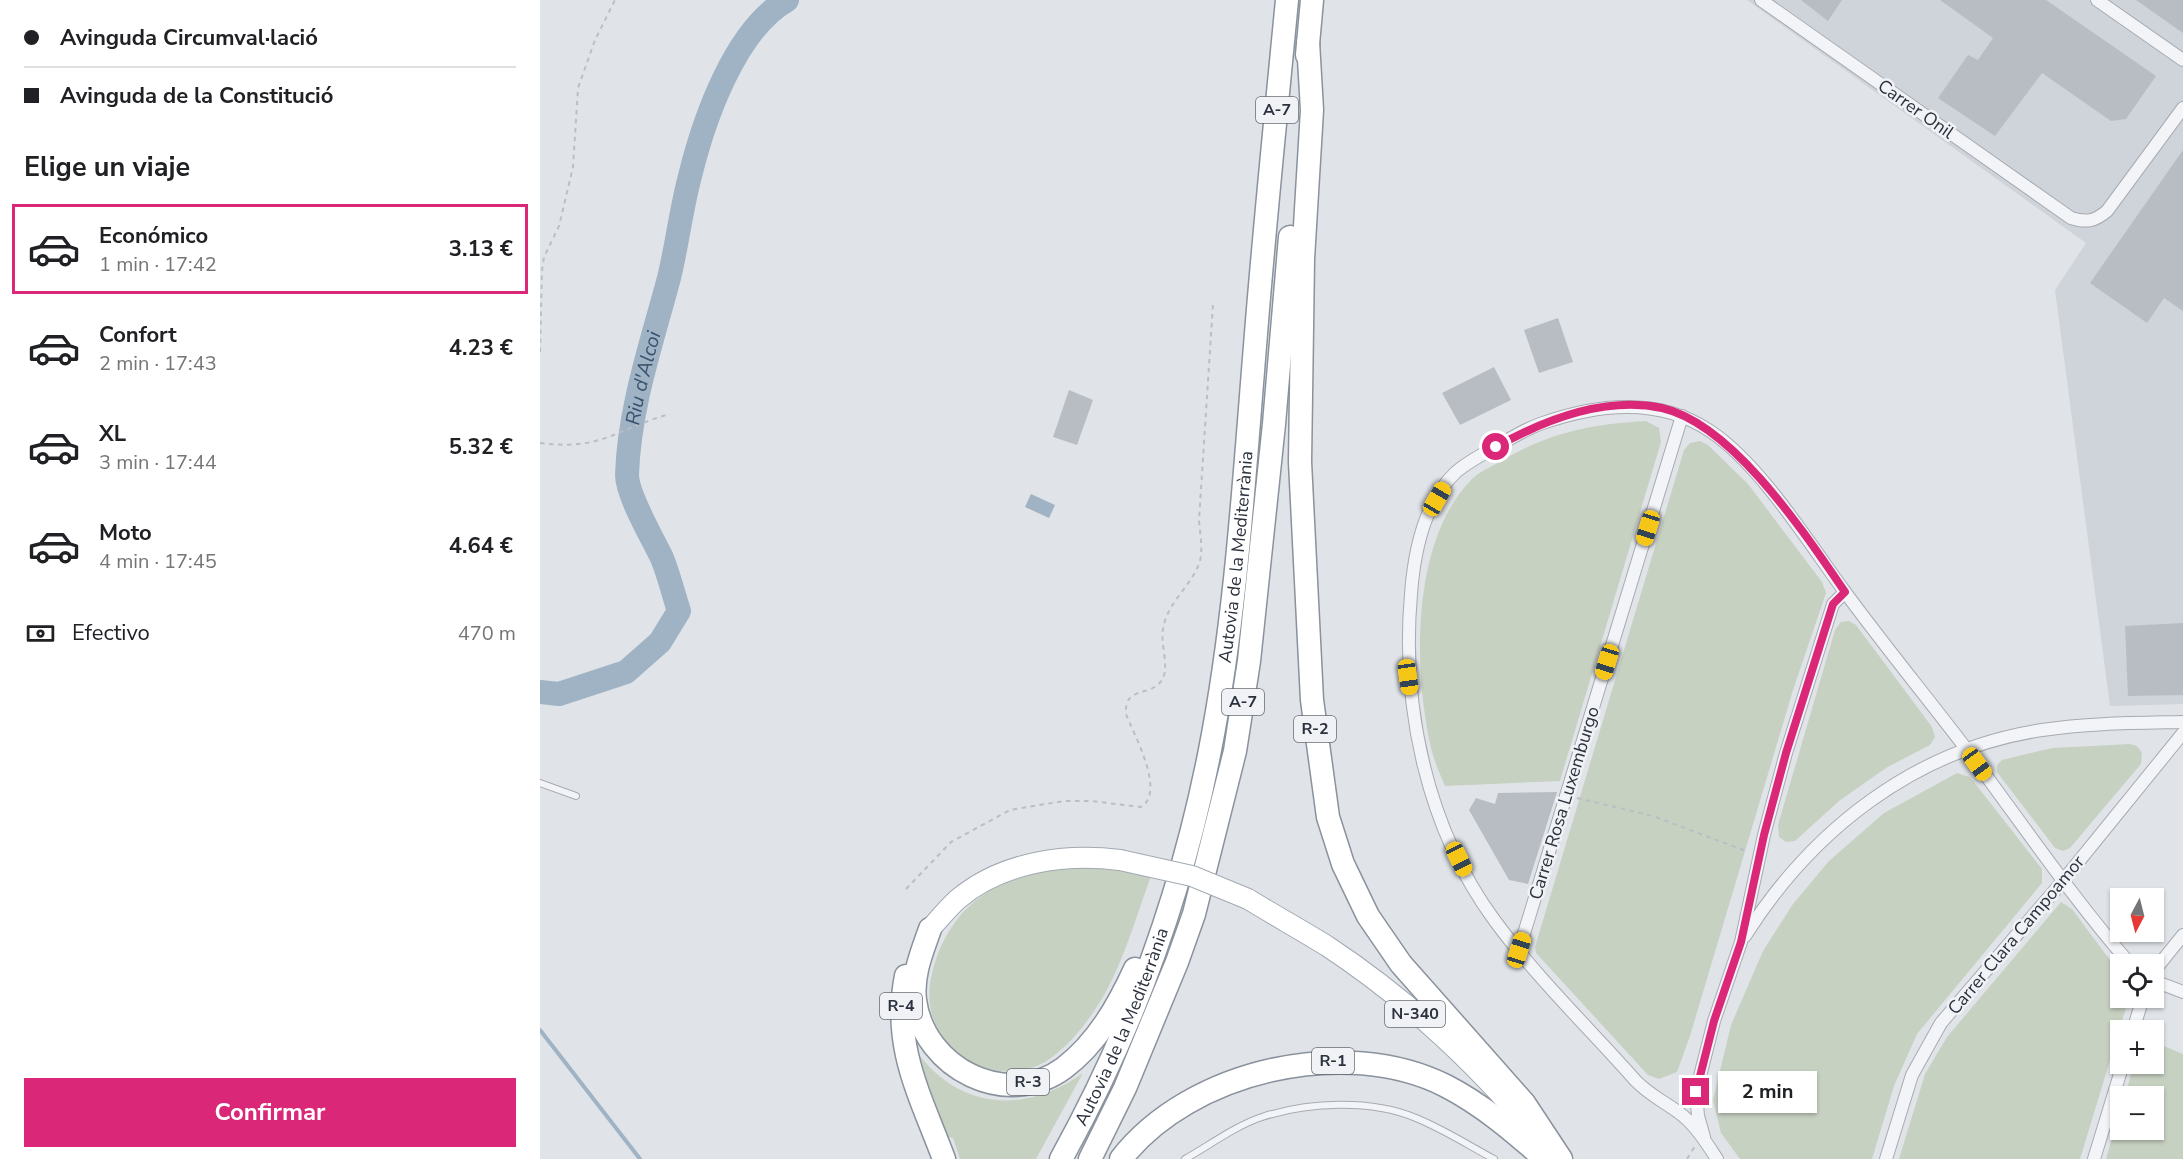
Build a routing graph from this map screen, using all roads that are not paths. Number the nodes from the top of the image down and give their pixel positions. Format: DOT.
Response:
graph roads {
  1 [pos="1287,0"];
  2 [pos="1312,0"];
  3 [pos="1761,0"];
  4 [pos="2097,0"];
  5 [pos="2183,60"];
  6 [pos="2183,108"];
  7 [pos="1298,221"];
  8 [pos="1682,416"];
  9 [pos="1845,592"];
  10 [pos="2183,722"];
  11 [pos="2183,733"];
  12 [pos="1966,749"];
  13 [pos="540,783"];
  14 [pos="576,796"];
  15 [pos="2062,882"];
  16 [pos="1168,911"];
  17 [pos="930,929"];
  18 [pos="2183,935"];
  19 [pos="1741,942"];
  20 [pos="1519,950"];
  21 [pos="2122,954"];
  22 [pos="2164,959"];
  23 [pos="2164,985"];
  24 [pos="2183,992"];
  25 [pos="2120,1074"];
  26 [pos="1706,1141"];
  27 [pos="944,1159"];
  28 [pos="1061,1159"];
  29 [pos="1090,1159"];
  30 [pos="1120,1159"];
  31 [pos="1185,1159"];
  32 [pos="1494,1159"];
  33 [pos="1545,1159"];
  34 [pos="1555,1159"];
  35 [pos="1561,1159"];
  36 [pos="1717,1159"];
  37 [pos="1886,1159"];
  38 [pos="2094,1159"];
  1 -- 16 [label="highway, Autovia de la Mediterrània / A-7"];
  2 -- 7 [label="highway, R-2"];
  3 -- 6 [label="street, Carrer Onil"];
  4 -- 5 [label="street"];
  7 -- 29 [label="highway, Autovia de la Mediterrània / A-7"];
  7 -- 35 [label="highway, R-2"];
  8 -- 9 [label="street"];
  8 -- 20 [label="street, Carrer Rosa Luxemburgo"];
  8 -- 20 [label="street"];
  9 -- 12 [label="street"];
  9 -- 19 [label="street"];
  10 -- 12 [label="street"];
  11 -- 15 [label="street, Carrer Clara Campoamor"];
  12 -- 15 [label="street"];
  12 -- 19 [label="street"];
  13 -- 14 [label="lane"];
  15 -- 21 [label="street"];
  15 -- 37 [label="street, Carrer Clara Campoamor"];
  16 -- 17 [label="highway, R-3"];
  16 -- 28 [label="highway, Autovia de la Mediterrània / A-7"];
  17 -- 27 [label="highway, R-4"];
  17 -- 34 [label="main road, N-340, bridge"];
  18 -- 22 [label="street"];
  19 -- 26 [label="street"];
  20 -- 26 [label="street"];
  23 -- 24 [label="street"];
  25 -- 38 [label="street"];
  26 -- 36 [label="street"];
  30 -- 33 [label="highway, R-1"];
  31 -- 32 [label="lane"];
}
